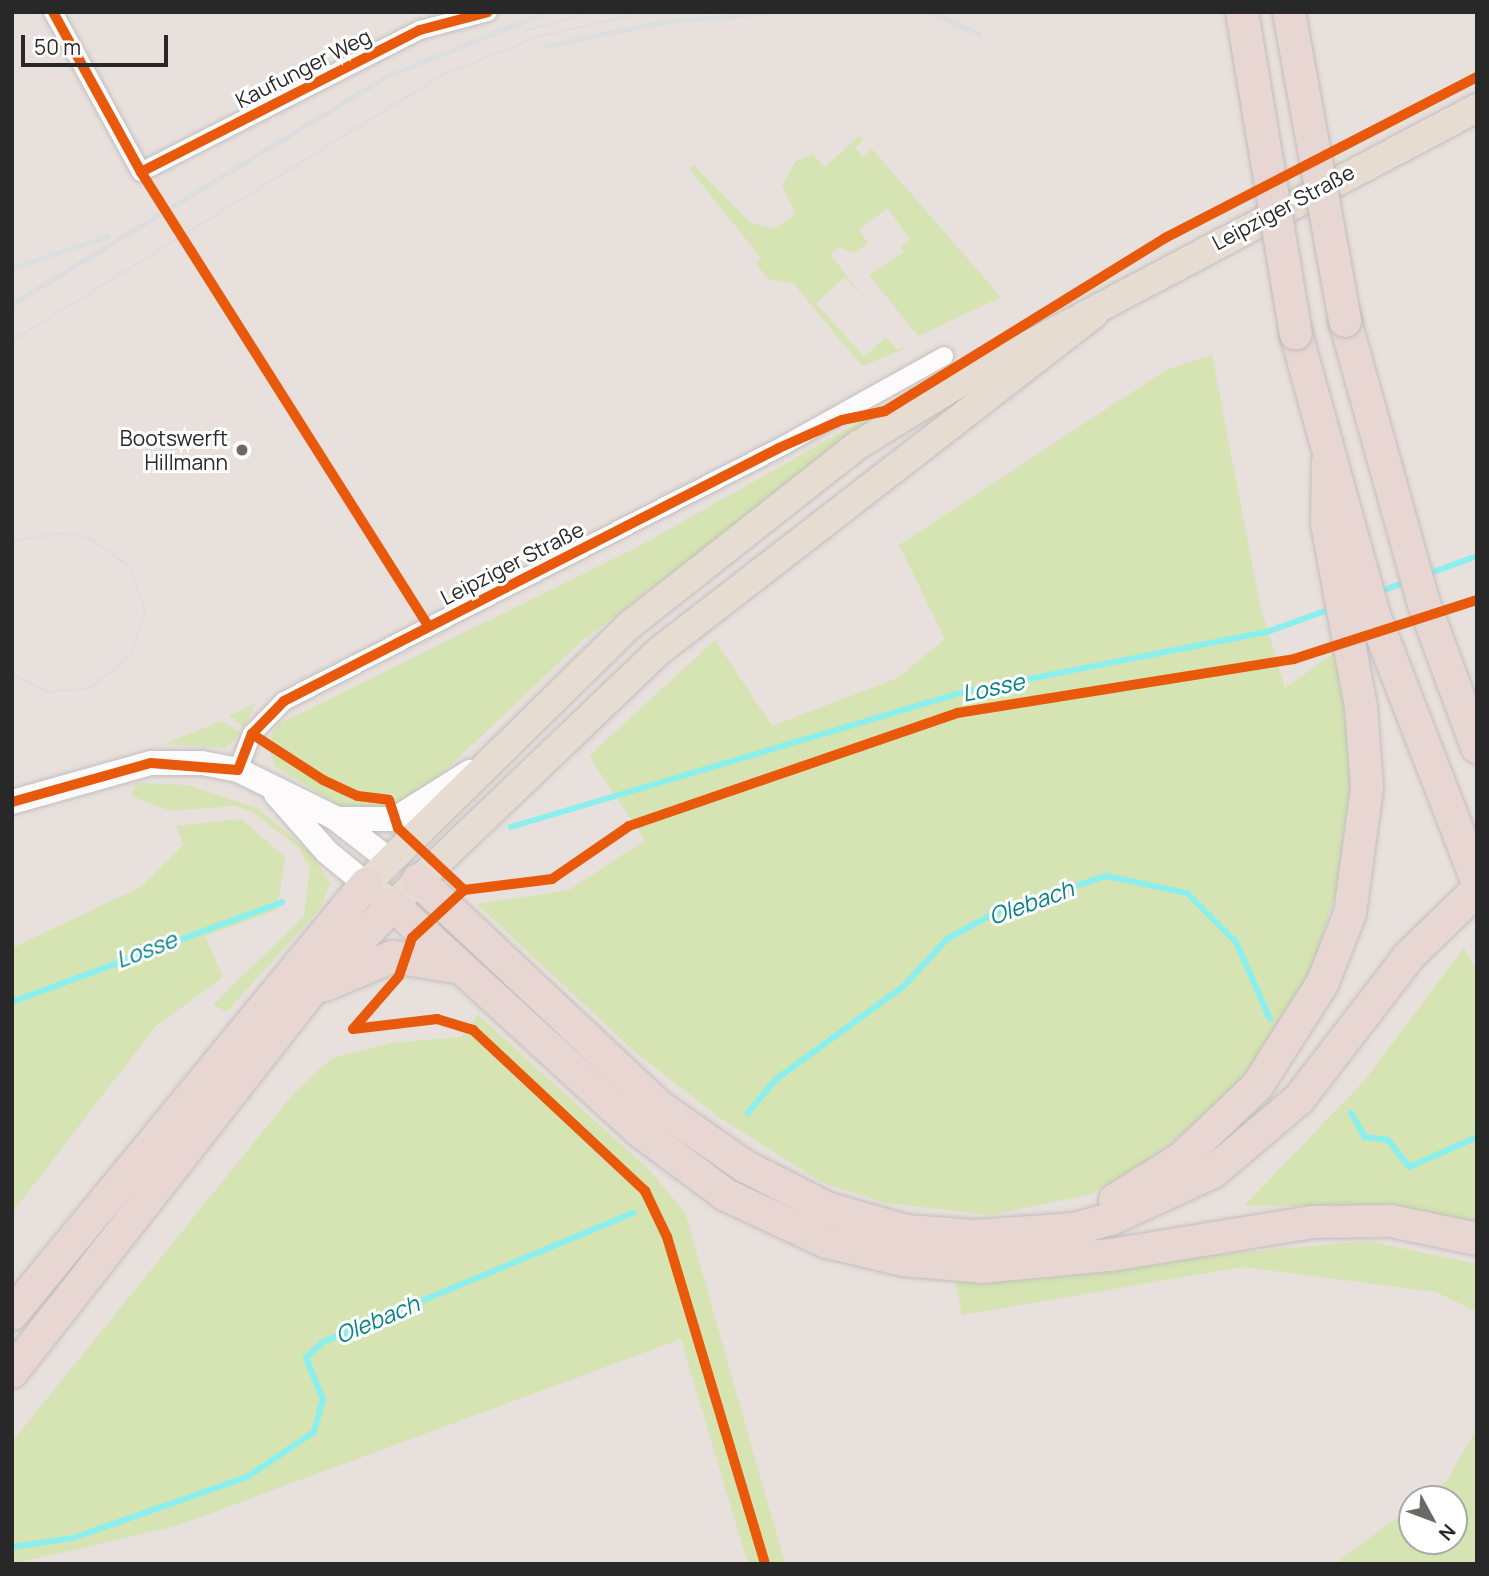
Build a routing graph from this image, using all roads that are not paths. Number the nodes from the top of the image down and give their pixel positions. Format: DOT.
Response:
graph roads {
  1 [pos="53,12"];
  2 [pos="488,12"];
  3 [pos="1242,12"];
  4 [pos="1289,12"];
  5 [pos="1477,108"];
  6 [pos="1094,314"];
  7 [pos="944,356"];
  8 [pos="1335,522"];
  9 [pos="1477,747"];
  10 [pos="480,766"];
  11 [pos="238,770"];
  12 [pos="268,786"];
  13 [pos="12,802"];
  14 [pos="335,818"];
  15 [pos="389,860"];
  16 [pos="418,880"];
  17 [pos="1477,881"];
  18 [pos="366,884"];
  19 [pos="1477,890"];
  20 [pos="393,905"];
  21 [pos="1477,907"];
  22 [pos="456,967"];
  23 [pos="311,992"];
  24 [pos="1477,1239"];
  25 [pos="1027,1248"];
  26 [pos="12,1314"];
  27 [pos="12,1372"];
  1 -- 2 [label="street, Kaufunger Weg"];
  3 -- 8 [label="highway, bridge"];
  4 -- 9 [label="highway, bridge"];
  5 -- 6 [label="main road, Leipziger Straße"];
  6 -- 10 [label="main road, Leipziger Straße"];
  6 -- 16 [label="main road, Leipziger Straße"];
  7 -- 11 [label="street, Leipziger Straße"];
  8 -- 17 [label="highway"];
  8 -- 25 [label="highway"];
  10 -- 14 [label="street"];
  10 -- 15 [label="main road, Leipziger Straße"];
  11 -- 12 [label="street"];
  11 -- 13 [label="street"];
  12 -- 14 [label="street"];
  12 -- 18 [label="street"];
  14 -- 15 [label="street"];
  15 -- 16 [label="main road"];
  15 -- 18 [label="main road, Leipziger Straße"];
  16 -- 20 [label="main road, Leipziger Straße"];
  16 -- 25 [label="highway"];
  18 -- 20 [label="main road"];
  18 -- 26 [label="highway"];
  19 -- 25 [label="highway"];
  20 -- 22 [label="highway"];
  20 -- 23 [label="highway"];
  21 -- 25 [label="highway"];
  22 -- 23 [label="highway"];
  22 -- 25 [label="highway"];
  23 -- 27 [label="highway"];
  24 -- 25 [label="highway"];
}
